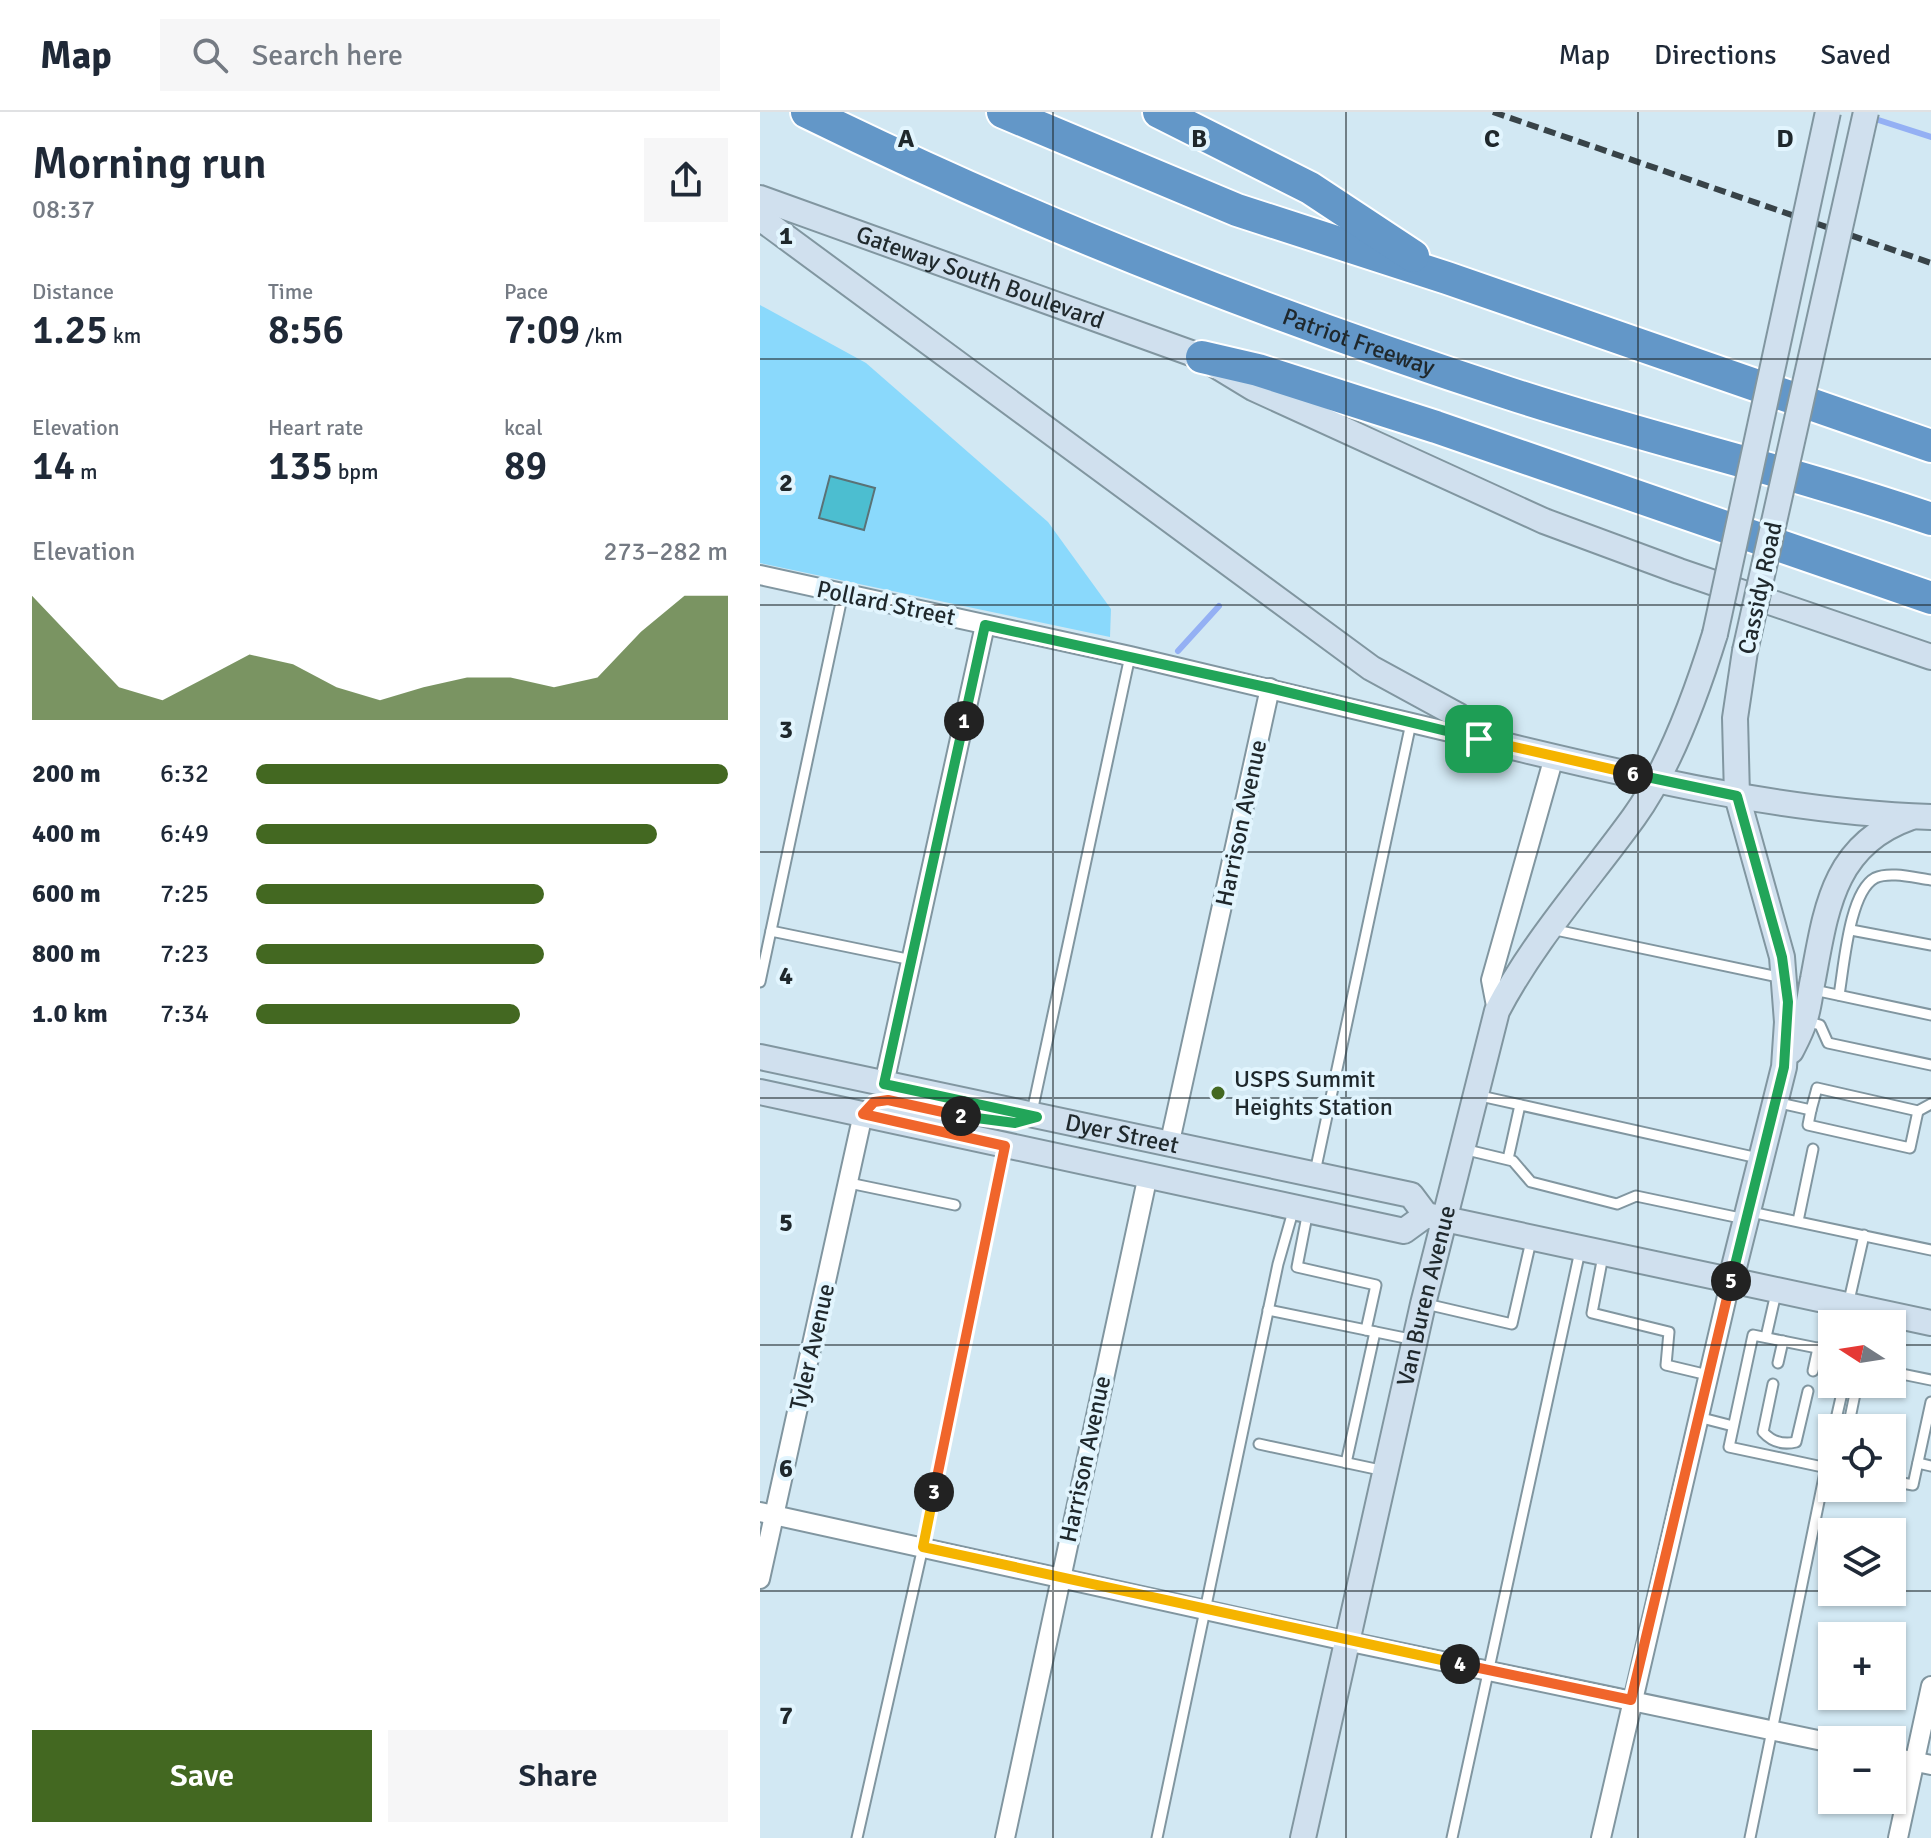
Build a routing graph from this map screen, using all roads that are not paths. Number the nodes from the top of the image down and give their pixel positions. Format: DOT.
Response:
graph roads {
  1 [pos="807,112"];
  2 [pos="1003,112"];
  3 [pos="1159,112"];
  4 [pos="1828,112"];
  5 [pos="1866,112"];
  6 [pos="760,198"];
  7 [pos="760,218"];
  8 [pos="1447,278"];
  9 [pos="1202,357"];
  10 [pos="1931,446"];
  11 [pos="1931,519"];
  12 [pos="760,575"];
  13 [pos="843,593"];
  14 [pos="1931,598"];
  15 [pos="985,625"];
  16 [pos="1130,656"];
  17 [pos="1931,657"];
  18 [pos="1270,688"];
  19 [pos="1411,723"];
  20 [pos="1479,739"];
  21 [pos="1554,757"];
  22 [pos="1656,779"];
  23 [pos="1737,796"];
  24 [pos="1922,817"];
  25 [pos="1931,880"];
  26 [pos="1548,929"];
  27 [pos="1851,930"];
  28 [pos="771,931"];
  29 [pos="1931,945"];
  30 [pos="912,960"];
  31 [pos="1785,978"];
  32 [pos="760,982"];
  33 [pos="1811,990"];
  34 [pos="1839,995"];
  35 [pos="1497,1011"];
  36 [pos="1931,1015"];
  37 [pos="1805,1021"];
  38 [pos="760,1057"];
  39 [pos="1931,1065"];
  40 [pos="1784,1067"];
  41 [pos="884,1084"];
  42 [pos="760,1092"];
  43 [pos="1475,1095"];
  44 [pos="1775,1102"];
  45 [pos="1931,1104"];
  46 [pos="1520,1105"];
  47 [pos="1811,1110"];
  48 [pos="1918,1111"];
  49 [pos="863,1114"];
  50 [pos="1034,1116"];
  51 [pos="1005,1146"];
  52 [pos="1169,1146"];
  53 [pos="1463,1149"];
  54 [pos="1813,1149"];
  55 [pos="1508,1159"];
  56 [pos="1761,1159"];
  57 [pos="1148,1175"];
  58 [pos="1314,1175"];
  59 [pos="849,1183"];
  60 [pos="955,1205"];
  61 [pos="1301,1209"];
  62 [pos="1747,1215"];
  63 [pos="1436,1217"];
  64 [pos="1798,1221"];
  65 [pos="1864,1235"];
  66 [pos="1532,1237"];
  67 [pos="1593,1250"];
  68 [pos="1931,1250"];
  69 [pos="1278,1264"];
  70 [pos="1297,1267"];
  71 [pos="1731,1279"];
  72 [pos="1777,1289"];
  73 [pos="1423,1304"];
  74 [pos="1856,1309"];
  75 [pos="1268,1310"];
  76 [pos="1860,1310"];
  77 [pos="1906,1320"];
  78 [pos="1931,1323"];
  79 [pos="1370,1331"];
  80 [pos="1766,1337"];
  81 [pos="1415,1340"];
  82 [pos="1783,1341"];
  83 [pos="1818,1348"];
  84 [pos="1778,1363"];
  85 [pos="1813,1371"];
  86 [pos="1708,1375"];
  87 [pos="1906,1375"];
  88 [pos="1931,1380"];
  89 [pos="1773,1384"];
  90 [pos="1808,1391"];
  91 [pos="1931,1402"];
  92 [pos="1698,1417"];
  93 [pos="1733,1426"];
  94 [pos="1259,1444"];
  95 [pos="1346,1463"];
  96 [pos="1918,1463"];
  97 [pos="1818,1466"];
  98 [pos="1931,1466"];
  99 [pos="1385,1471"];
  100 [pos="1906,1484"];
  101 [pos="1822,1502"];
  102 [pos="767,1513"];
  103 [pos="923,1547"];
  104 [pos="1060,1576"];
  105 [pos="760,1579"];
  106 [pos="1204,1609"];
  107 [pos="1346,1641"];
  108 [pos="1488,1669"];
  109 [pos="1931,1686"];
  110 [pos="1631,1700"];
  111 [pos="1773,1731"];
  112 [pos="1818,1740"];
  113 [pos="1923,1763"];
  114 [pos="857,1838"];
  115 [pos="1005,1838"];
  116 [pos="1157,1838"];
  117 [pos="1303,1838"];
  118 [pos="1452,1838"];
  119 [pos="1601,1838"];
  120 [pos="1750,1838"];
  121 [pos="1898,1838"];
  1 -- 11 [label="highway, Patriot Freeway"];
  2 -- 8 [label="highway"];
  3 -- 8 [label="highway"];
  4 -- 22 [label="main road, Cassidy Road, bridge"];
  5 -- 23 [label="main road, Cassidy Road, bridge"];
  6 -- 9 [label="main road, Gateway South Boulevard"];
  7 -- 20 [label="main road"];
  8 -- 10 [label="highway"];
  9 -- 14 [label="highway"];
  9 -- 17 [label="main road, Gateway South Boulevard"];
  12 -- 13 [label="street, Pollard Street"];
  13 -- 15 [label="street, Pollard Street"];
  13 -- 28 [label="lane"];
  15 -- 16 [label="street, Pollard Street"];
  15 -- 30 [label="street"];
  16 -- 18 [label="street, Pollard Street"];
  16 -- 50 [label="lane"];
  18 -- 19 [label="street, Pollard Street"];
  18 -- 52 [label="street, Harrison Avenue"];
  19 -- 20 [label="street, Pollard Street"];
  19 -- 58 [label="lane"];
  20 -- 21 [label="main road"];
  21 -- 22 [label="main road"];
  21 -- 35 [label="street, Van Buren Avenue"];
  22 -- 23 [label="main road"];
  22 -- 26 [label="main road, Cassidy Road"];
  23 -- 24 [label="main road"];
  23 -- 31 [label="main road, Cassidy Road"];
  24 -- 33 [label="main road"];
  25 -- 27 [label="lane"];
  26 -- 31 [label="lane"];
  26 -- 35 [label="main road, Cassidy Road"];
  27 -- 29 [label="lane"];
  27 -- 34 [label="lane"];
  28 -- 30 [label="lane"];
  28 -- 32 [label="lane"];
  30 -- 41 [label="street"];
  31 -- 40 [label="main road, Cassidy Road"];
  33 -- 34 [label="lane"];
  33 -- 37 [label="main road"];
  34 -- 36 [label="lane"];
  35 -- 43 [label="main road, Van Buren Avenue"];
  37 -- 39 [label="lane"];
  37 -- 40 [label="main road"];
  38 -- 41 [label="main road, Dyer Street"];
  40 -- 44 [label="main road"];
  41 -- 50 [label="main road, Dyer Street"];
  42 -- 49 [label="main road, Dyer Street"];
  43 -- 46 [label="lane"];
  43 -- 53 [label="main road, Van Buren Avenue"];
  44 -- 47 [label="lane"];
  44 -- 56 [label="main road"];
  45 -- 48 [label="lane"];
  46 -- 55 [label="lane"];
  46 -- 56 [label="lane"];
  47 -- 48 [label="lane"];
  47 -- 48 [label="lane"];
  49 -- 50 [label="main road"];
  49 -- 51 [label="main road, Dyer Street"];
  49 -- 59 [label="street, Tyler Avenue"];
  50 -- 52 [label="main road, Dyer Street"];
  51 -- 57 [label="main road, Dyer Street"];
  51 -- 103 [label="lane"];
  52 -- 58 [label="main road, Dyer Street"];
  53 -- 55 [label="lane"];
  53 -- 63 [label="main road, Van Buren Avenue"];
  54 -- 64 [label="lane"];
  55 -- 62 [label="lane"];
  56 -- 62 [label="main road"];
  57 -- 61 [label="main road, Dyer Street"];
  57 -- 104 [label="street, Harrison Avenue"];
  58 -- 63 [label="main road, Dyer Street"];
  59 -- 60 [label="lane"];
  59 -- 102 [label="street, Tyler Avenue"];
  61 -- 63 [label="main road, Dyer Street"];
  61 -- 69 [label="lane"];
  61 -- 70 [label="lane"];
  62 -- 64 [label="lane"];
  62 -- 71 [label="main road"];
  63 -- 66 [label="main road, Dyer Street"];
  63 -- 73 [label="main road, Van Buren Avenue"];
  64 -- 65 [label="lane"];
  65 -- 68 [label="lane"];
  65 -- 74 [label="lane"];
  66 -- 67 [label="main road, Dyer Street"];
  66 -- 73 [label="lane"];
  67 -- 71 [label="main road, Dyer Street"];
  67 -- 86 [label="lane"];
  67 -- 108 [label="lane"];
  69 -- 70 [label="lane"];
  69 -- 75 [label="lane"];
  70 -- 79 [label="lane"];
  71 -- 72 [label="main road, Dyer Street"];
  71 -- 86 [label="street"];
  72 -- 74 [label="main road, Dyer Street"];
  72 -- 80 [label="lane"];
  73 -- 81 [label="main road, Van Buren Avenue"];
  74 -- 76 [label="main road, Dyer Street"];
  75 -- 79 [label="lane"];
  75 -- 106 [label="lane"];
  77 -- 78 [label="main road, Dyer Street"];
  79 -- 81 [label="lane"];
  79 -- 95 [label="lane"];
  80 -- 82 [label="lane"];
  80 -- 93 [label="lane"];
  81 -- 99 [label="main road, Van Buren Avenue"];
  82 -- 83 [label="lane"];
  82 -- 84 [label="lane"];
  83 -- 85 [label="lane"];
  86 -- 92 [label="street"];
  87 -- 88 [label="lane"];
  89 -- 90 [label="lane"];
  91 -- 96 [label="lane"];
  92 -- 93 [label="lane"];
  92 -- 110 [label="street"];
  93 -- 97 [label="lane"];
  94 -- 95 [label="lane"];
  95 -- 99 [label="lane"];
  96 -- 98 [label="lane"];
  96 -- 100 [label="lane"];
  99 -- 107 [label="main road, Van Buren Avenue"];
  101 -- 111 [label="lane"];
  102 -- 103 [label="street"];
  102 -- 105 [label="street, Tyler Avenue"];
  103 -- 104 [label="street"];
  103 -- 114 [label="lane"];
  104 -- 106 [label="street"];
  104 -- 115 [label="street, Harrison Avenue"];
  106 -- 107 [label="street"];
  106 -- 116 [label="lane"];
  107 -- 108 [label="street"];
  107 -- 117 [label="main road, Van Buren Avenue"];
  108 -- 110 [label="street"];
  108 -- 118 [label="lane"];
  109 -- 113 [label="street"];
  110 -- 111 [label="street"];
  110 -- 119 [label="street"];
  111 -- 112 [label="street"];
  111 -- 120 [label="lane"];
  113 -- 121 [label="street"];
}
